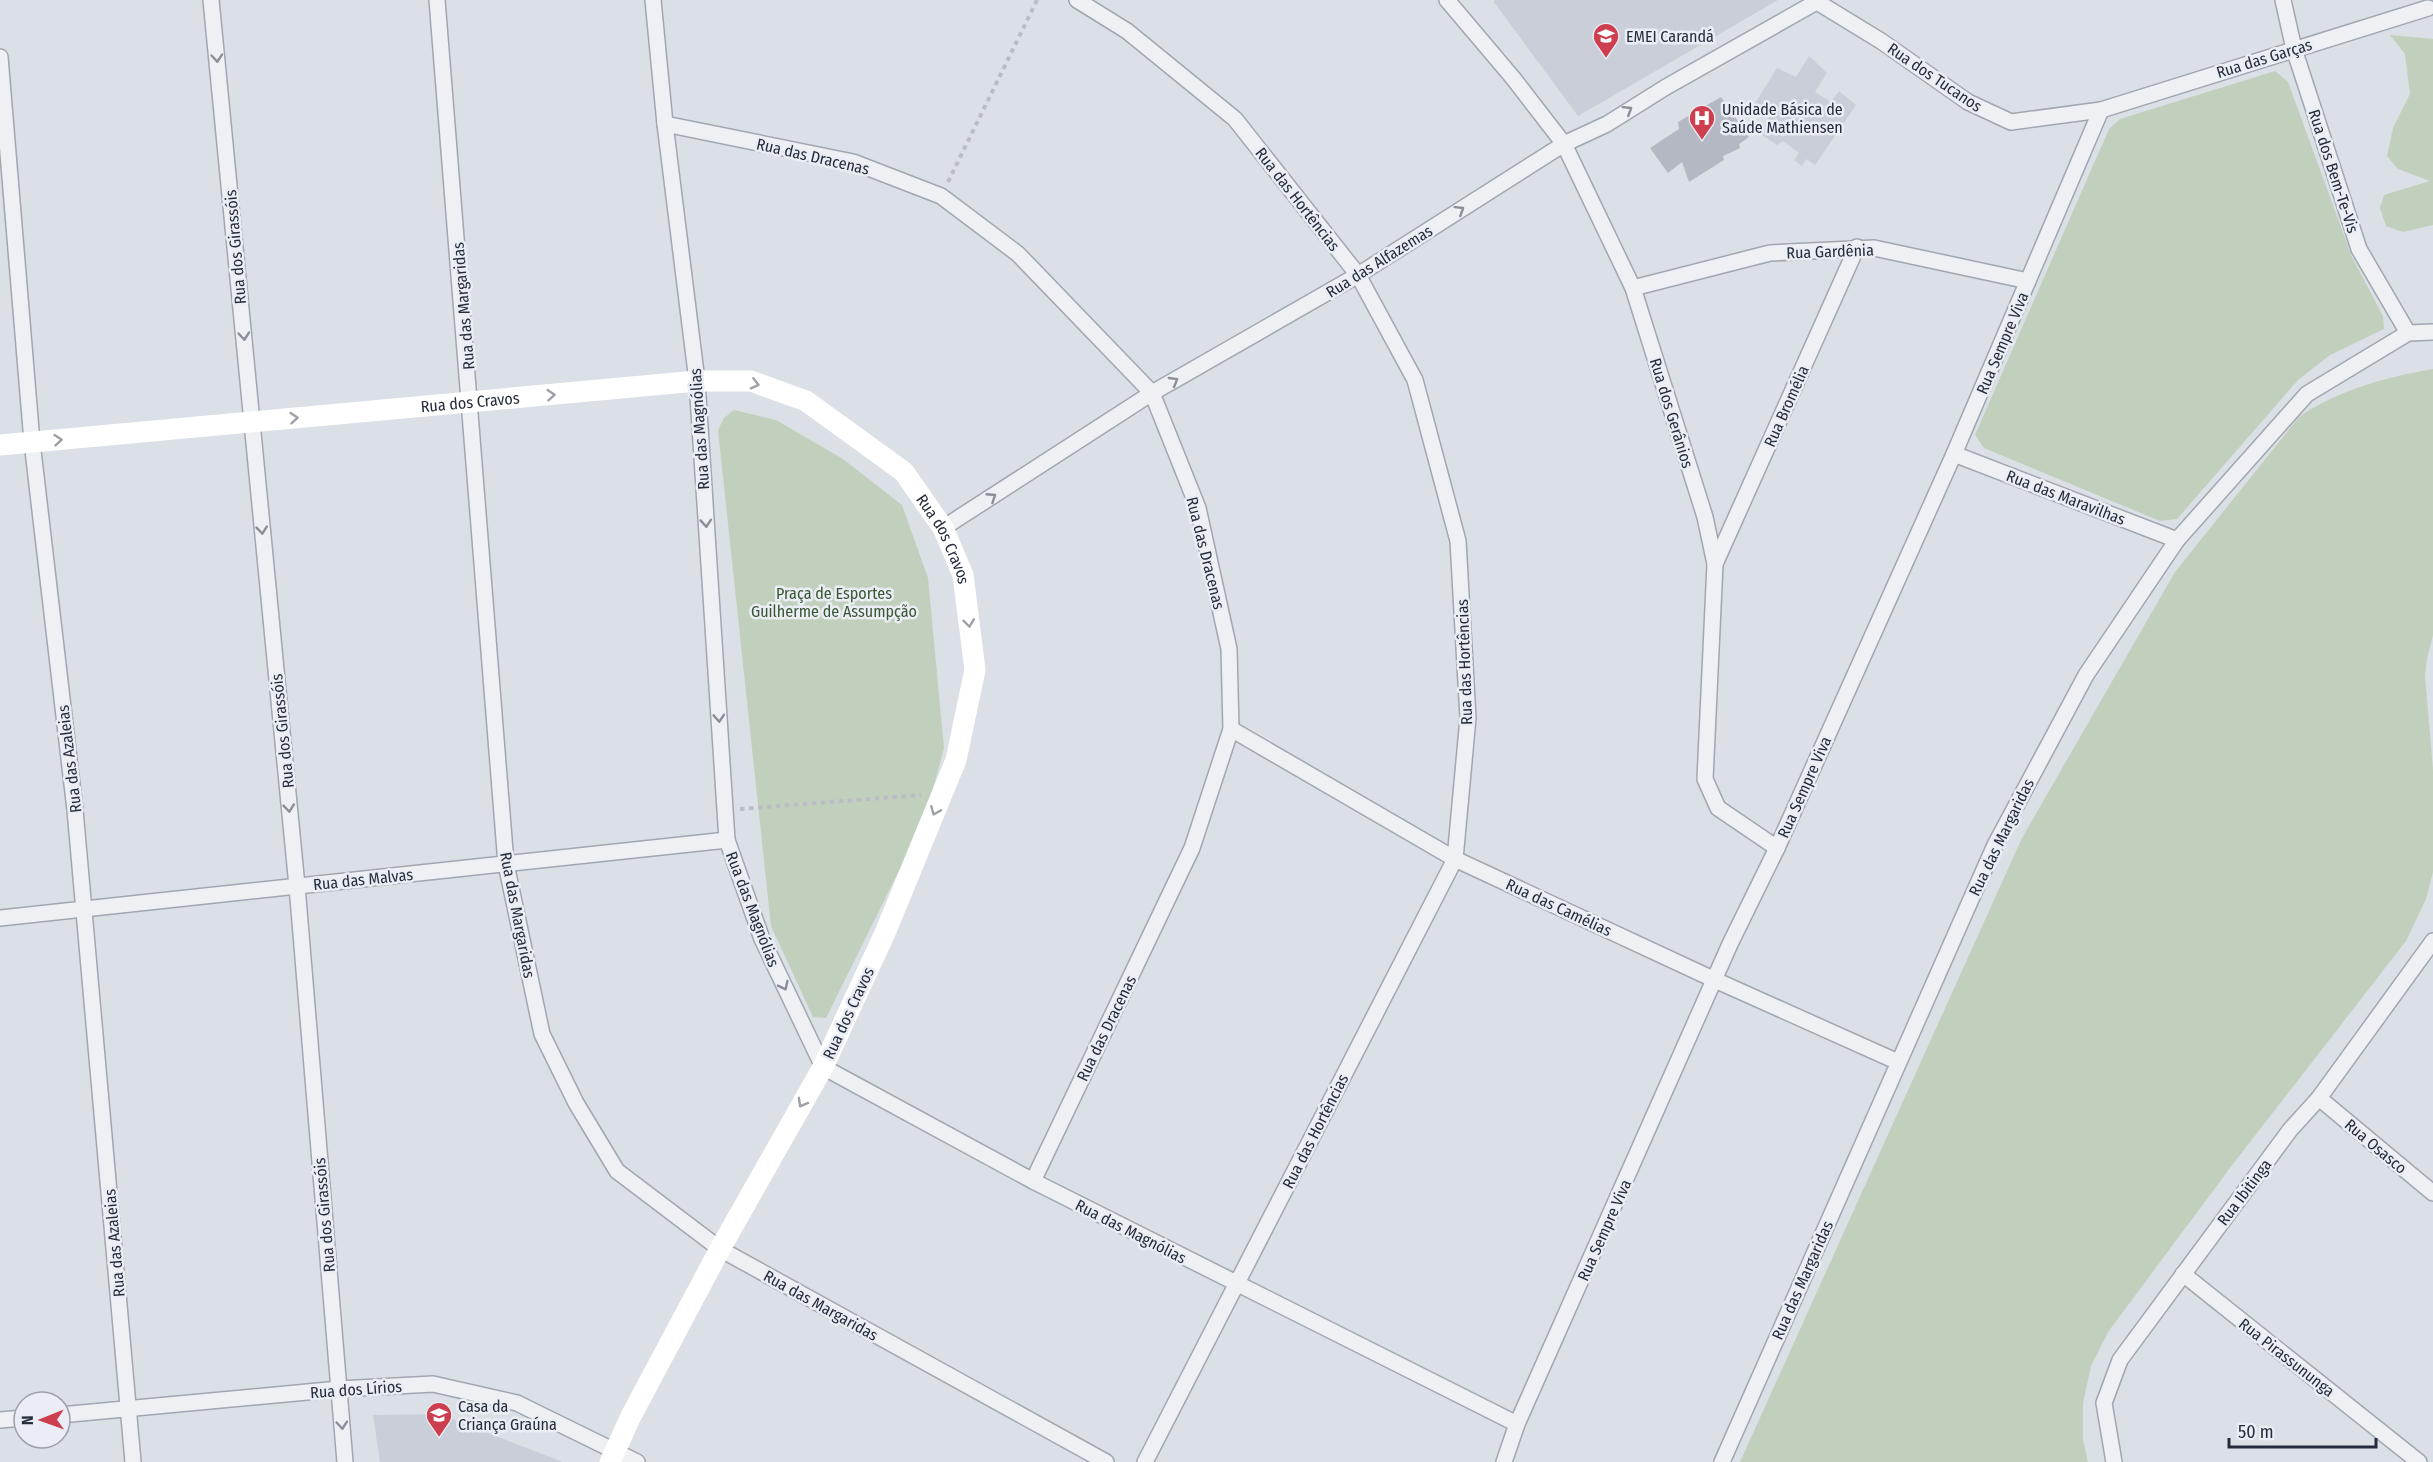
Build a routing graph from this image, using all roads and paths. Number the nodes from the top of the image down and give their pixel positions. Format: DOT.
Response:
graph roads {
  1 [pos="212,0"];
  2 [pos="437,0"];
  3 [pos="653,0"];
  4 [pos="1037,0"];
  5 [pos="1077,0"];
  6 [pos="1446,0"];
  7 [pos="2283,0"];
  8 [pos="1817,1"];
  9 [pos="2428,8"];
  10 [pos="2294,49"];
  11 [pos="0,57"];
  12 [pos="2101,110"];
  13 [pos="665,124"];
  14 [pos="1564,144"];
  15 [pos="941,196"];
  16 [pos="1857,247"];
  17 [pos="1358,275"];
  18 [pos="2028,281"];
  19 [pos="1633,288"];
  20 [pos="2433,332"];
  21 [pos="2408,333"];
  22 [pos="697,381"];
  23 [pos="1152,393"];
  24 [pos="471,402"];
  25 [pos="252,422"];
  26 [pos="32,442"];
  27 [pos="0,445"];
  28 [pos="1954,454"];
  29 [pos="943,528"];
  30 [pos="2177,540"];
  31 [pos="1715,564"];
  32 [pos="1231,729"];
  33 [pos="942,794"];
  34 [pos="725,810"];
  35 [pos="727,840"];
  36 [pos="1777,848"];
  37 [pos="1455,859"];
  38 [pos="506,864"];
  39 [pos="297,886"];
  40 [pos="83,909"];
  41 [pos="0,918"];
  42 [pos="2433,940"];
  43 [pos="1715,980"];
  44 [pos="1898,1062"];
  45 [pos="823,1067"];
  46 [pos="2319,1098"];
  47 [pos="1033,1181"];
  48 [pos="2433,1193"];
  49 [pos="720,1250"];
  50 [pos="2183,1274"];
  51 [pos="1236,1284"];
  52 [pos="339,1389"];
  53 [pos="129,1408"];
  54 [pos="72,1413"];
  55 [pos="1517,1424"];
  56 [pos="613,1456"];
  57 [pos="133,1462"];
  58 [pos="345,1462"];
  59 [pos="637,1462"];
  60 [pos="1106,1462"];
  61 [pos="1145,1462"];
  62 [pos="1504,1462"];
  63 [pos="1722,1462"];
  64 [pos="2114,1462"];
  65 [pos="2419,1462"];
  1 -- 25 [label="street, Rua dos Girassóis, one-way"];
  2 -- 24 [label="street, Rua das Margaridas"];
  3 -- 13 [label="street, Rua das Magnólias"];
  4 -- 15 [label="path"];
  5 -- 17 [label="street, Rua das Hortências"];
  6 -- 14 [label="street, Rua dos Gerânios"];
  7 -- 10 [label="street, Rua dos Bem-Te-Vis"];
  8 -- 12 [label="street, Rua dos Tucanos"];
  14 -- 8 [label="street, Rua das Alfazemas, one-way"];
  9 -- 10 [label="street, Rua das Garças"];
  10 -- 12 [label="street, Rua das Garças"];
  10 -- 21 [label="street, Rua dos Bem-Te-Vis"];
  11 -- 26 [label="street, Rua das Azaleias"];
  12 -- 18 [label="street, Rua Sempre Viva"];
  13 -- 15 [label="street, Rua das Dracenas"];
  13 -- 22 [label="street, Rua das Magnólias"];
  17 -- 14 [label="street, Rua das Alfazemas, one-way"];
  14 -- 19 [label="street, Rua dos Gerânios"];
  15 -- 23 [label="street, Rua das Dracenas"];
  16 -- 18 [label="street, Rua Gardênia"];
  16 -- 19 [label="street, Rua Gardênia"];
  16 -- 31 [label="street, Rua Bromélia"];
  23 -- 17 [label="street, Rua das Alfazemas, one-way"];
  17 -- 37 [label="street, Rua das Hortências"];
  18 -- 28 [label="street, Rua Sempre Viva"];
  19 -- 31 [label="street, Rua dos Gerânios"];
  20 -- 21 [label="street, Rua das Margaridas"];
  21 -- 30 [label="street, Rua das Margaridas"];
  24 -- 22 [label="street, Rua dos Cravos, one-way"];
  22 -- 29 [label="street, Rua dos Cravos, one-way"];
  22 -- 34 [label="street, Rua das Magnólias, one-way"];
  29 -- 23 [label="street, Rua das Alfazemas, one-way"];
  23 -- 32 [label="street, Rua das Dracenas"];
  25 -- 24 [label="street, Rua dos Cravos, one-way"];
  24 -- 38 [label="street, Rua das Margaridas"];
  26 -- 25 [label="street, Rua dos Cravos, one-way"];
  25 -- 39 [label="street, Rua dos Girassóis, one-way"];
  26 -- 27 [label="street, Rua dos Cravos"];
  26 -- 40 [label="street, Rua das Azaleias"];
  28 -- 30 [label="street, Rua das Maravilhas"];
  28 -- 36 [label="street, Rua Sempre Viva"];
  29 -- 33 [label="street, Rua dos Cravos, one-way"];
  30 -- 44 [label="street, Rua das Margaridas"];
  31 -- 36 [label="street, Rua dos Gerânios"];
  32 -- 37 [label="street, Rua das Camélias"];
  32 -- 47 [label="street, Rua das Dracenas"];
  33 -- 34 [label="path"];
  33 -- 45 [label="street, Rua dos Cravos, one-way"];
  34 -- 35 [label="street, Rua das Magnólias"];
  35 -- 38 [label="street, Rua das Malvas"];
  35 -- 45 [label="street, Rua das Magnólias, one-way"];
  36 -- 43 [label="street, Rua Sempre Viva"];
  37 -- 43 [label="street, Rua das Camélias"];
  37 -- 51 [label="street, Rua das Hortências"];
  38 -- 39 [label="street, Rua das Malvas"];
  38 -- 49 [label="street, Rua das Margaridas"];
  39 -- 40 [label="street, Rua das Malvas"];
  39 -- 52 [label="street, Rua dos Girassóis"];
  40 -- 41 [label="street, Rua das Malvas"];
  40 -- 53 [label="street, Rua das Azaleias"];
  42 -- 46 [label="street, Rua Ibitinga"];
  43 -- 44 [label="street, Rua das Camélias"];
  43 -- 55 [label="street, Rua Sempre Viva"];
  44 -- 63 [label="street, Rua das Margaridas"];
  45 -- 47 [label="street, Rua das Magnólias"];
  45 -- 49 [label="street, Rua dos Cravos, one-way"];
  46 -- 48 [label="street, Rua Osasco"];
  46 -- 50 [label="street, Rua Ibitinga"];
  47 -- 51 [label="street, Rua das Magnólias"];
  49 -- 56 [label="street, Rua dos Cravos"];
  49 -- 60 [label="street, Rua das Margaridas"];
  50 -- 64 [label="street, Rua Ibitinga"];
  50 -- 65 [label="street, Rua Pirassununga"];
  51 -- 55 [label="street, Rua das Magnólias"];
  51 -- 61 [label="street, Rua das Hortências"];
  52 -- 53 [label="street, Rua dos Lírios"];
  52 -- 56 [label="street, Rua dos Lírios"];
  52 -- 58 [label="street, Rua dos Girassóis, one-way"];
  53 -- 54 [label="street, Rua dos Lírios"];
  53 -- 57 [label="street, Rua das Azaleias"];
  55 -- 62 [label="street, Rua Sempre Viva"];
  56 -- 59 [label="street, Rua dos Lírios"];
}
